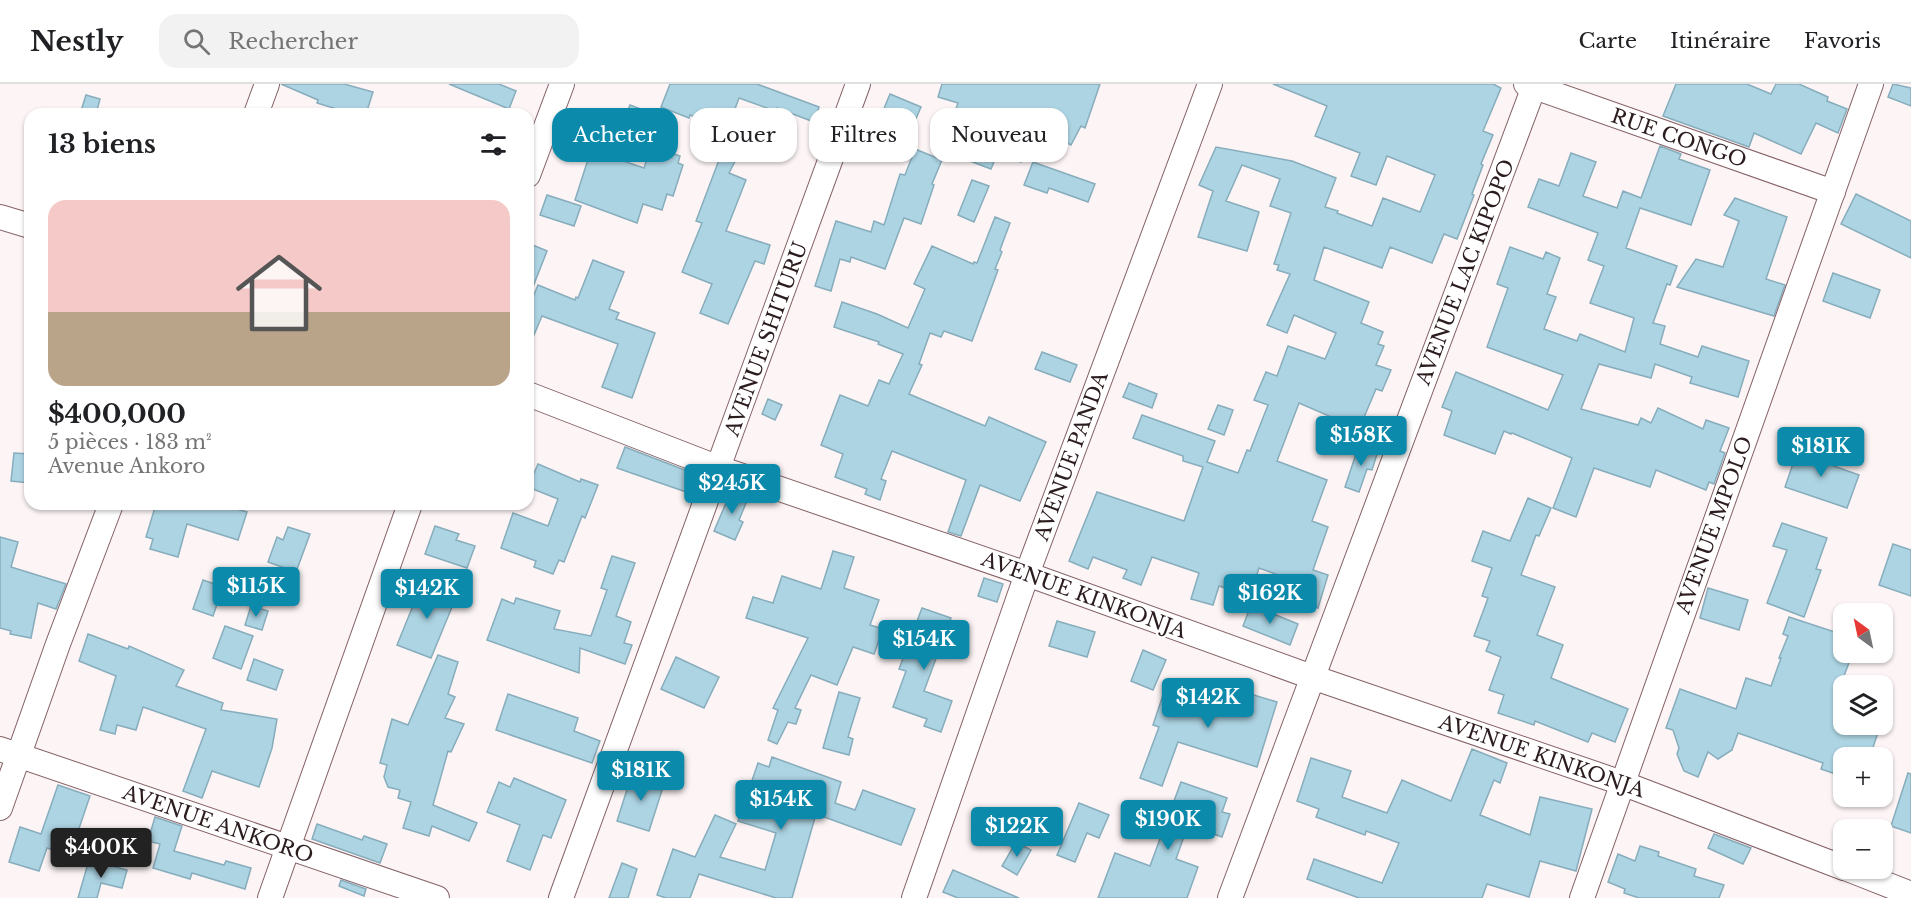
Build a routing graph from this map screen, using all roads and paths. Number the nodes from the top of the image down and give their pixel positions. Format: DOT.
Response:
graph roads {
  1 [pos="267,84"];
  2 [pos="562,84"];
  3 [pos="858,84"];
  4 [pos="1210,84"];
  5 [pos="1871,84"];
  6 [pos="1532,85"];
  7 [pos="258,108"];
  8 [pos="534,159"];
  9 [pos="1833,192"];
  10 [pos="0,217"];
  11 [pos="24,224"];
  12 [pos="534,396"];
  13 [pos="719,468"];
  14 [pos="109,510"];
  15 [pos="408,510"];
  16 [pos="1027,574"];
  17 [pos="1312,677"];
  18 [pos="9,752"];
  19 [pos="1622,783"];
  20 [pos="0,808"];
  21 [pos="286,848"];
  22 [pos="1833,864"];
  23 [pos="1872,879"];
  24 [pos="1911,894"];
  25 [pos="270,898"];
  26 [pos="437,898"];
  27 [pos="561,898"];
  28 [pos="914,898"];
  29 [pos="1230,898"];
  30 [pos="1582,898"];
  1 -- 7 [label="street"];
  2 -- 8 [label="street"];
  3 -- 13 [label="street, AVENUE SHITURU"];
  4 -- 16 [label="street, AVENUE PANDA"];
  5 -- 9 [label="street, AVENUE MPOLO"];
  6 -- 9 [label="street, RUE CONGO"];
  6 -- 17 [label="street, AVENUE LAC KIPOPO"];
  9 -- 19 [label="street, AVENUE MPOLO"];
  10 -- 11 [label="street"];
  12 -- 13 [label="street, AVENUE KINKONJA"];
  13 -- 16 [label="street, AVENUE KINKONJA"];
  13 -- 27 [label="street, AVENUE SHITURU"];
  14 -- 18 [label="street"];
  15 -- 21 [label="street"];
  16 -- 17 [label="street, AVENUE KINKONJA"];
  16 -- 28 [label="street, AVENUE PANDA"];
  17 -- 19 [label="street, AVENUE KINKONJA"];
  17 -- 29 [label="street, AVENUE LAC KIPOPO"];
  18 -- 20 [label="street"];
  18 -- 21 [label="street, AVENUE ANKORO"];
  19 -- 22 [label="street, AVENUE KINKONJA"];
  19 -- 30 [label="street, AVENUE MPOLO"];
  21 -- 25 [label="street"];
  21 -- 26 [label="street, AVENUE ANKORO"];
  23 -- 24 [label="street, AVENUE KINKONJA"];
}
